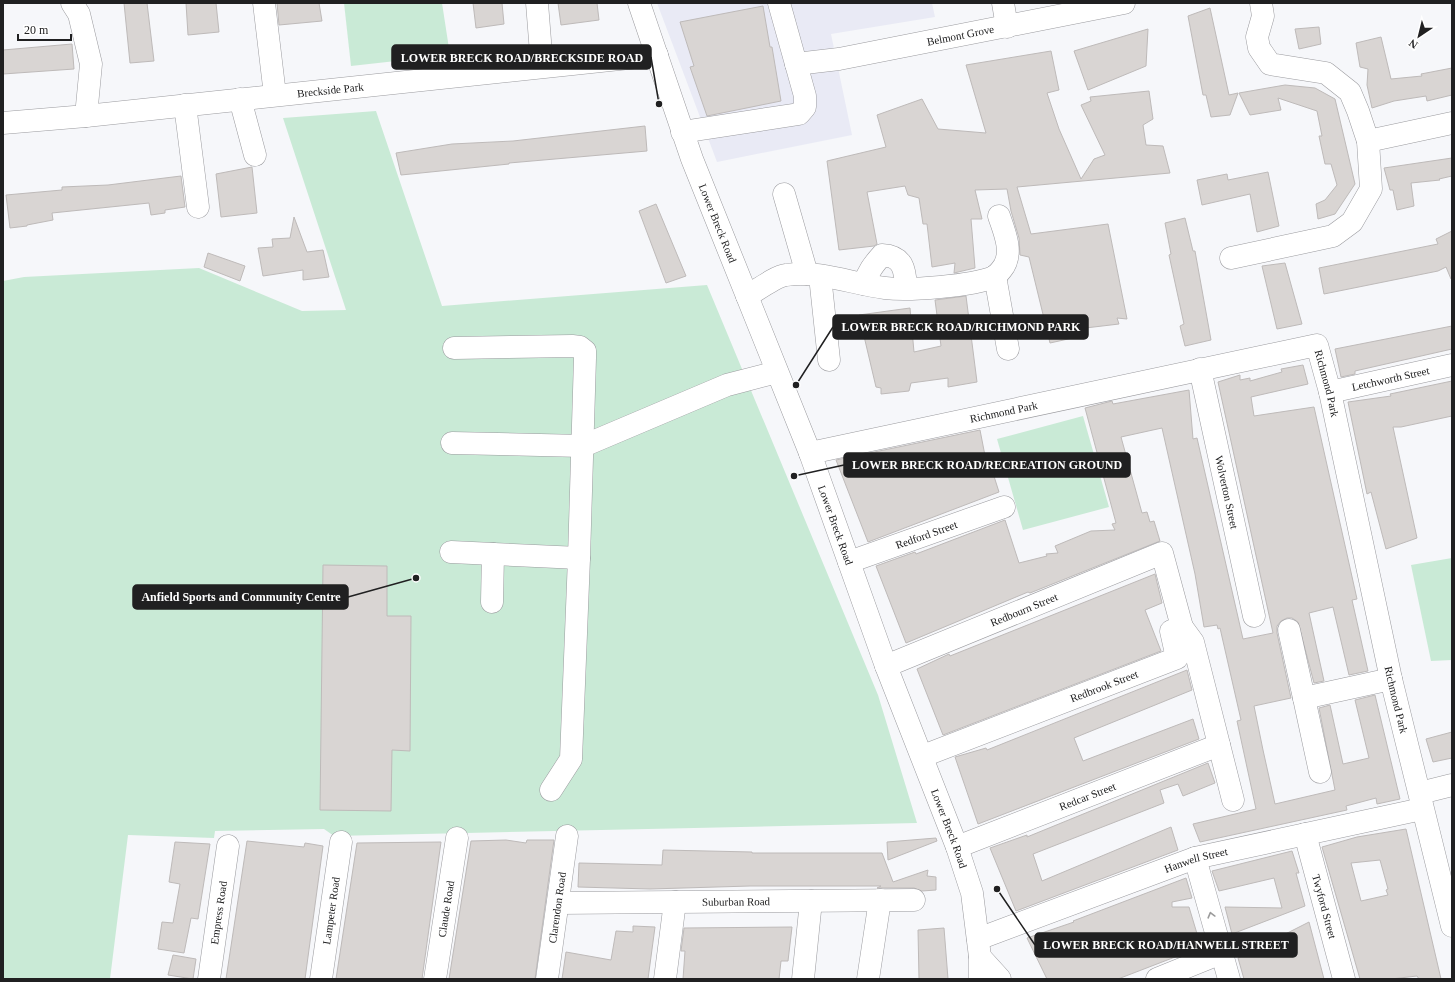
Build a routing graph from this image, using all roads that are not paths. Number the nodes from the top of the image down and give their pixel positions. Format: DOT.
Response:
graph roads {
  1 [pos="72,3"];
  2 [pos="264,3"];
  3 [pos="536,3"];
  4 [pos="639,3"];
  5 [pos="779,3"];
  6 [pos="1003,3"];
  7 [pos="1124,3"];
  8 [pos="1261,3"];
  9 [pos="1007,27"];
  10 [pos="656,55"];
  11 [pos="796,64"];
  12 [pos="542,66"];
  13 [pos="275,95"];
  14 [pos="240,98"];
  15 [pos="185,104"];
  16 [pos="86,116"];
  17 [pos="3,123"];
  18 [pos="1452,124"];
  19 [pos="682,132"];
  20 [pos="1368,141"];
  21 [pos="255,155"];
  22 [pos="784,194"];
  23 [pos="198,207"];
  24 [pos="999,216"];
  25 [pos="1231,258"];
  26 [pos="813,275"];
  27 [pos="995,276"];
  28 [pos="864,284"];
  29 [pos="906,287"];
  30 [pos="746,296"];
  31 [pos="454,348"];
  32 [pos="1008,349"];
  33 [pos="830,360"];
  34 [pos="1452,365"];
  35 [pos="1200,369"];
  36 [pos="777,372"];
  37 [pos="1330,392"];
  38 [pos="452,443"];
  39 [pos="582,446"];
  40 [pos="810,453"];
  41 [pos="1004,507"];
  42 [pos="451,552"];
  43 [pos="493,554"];
  44 [pos="579,558"];
  45 [pos="849,562"];
  46 [pos="492,602"];
  47 [pos="1254,616"];
  48 [pos="1182,627"];
  49 [pos="1289,630"];
  50 [pos="886,666"];
  51 [pos="1391,679"];
  52 [pos="1304,698"];
  53 [pos="1219,744"];
  54 [pos="923,756"];
  55 [pos="1320,772"];
  56 [pos="1452,785"];
  57 [pos="550,790"];
  58 [pos="1233,800"];
  59 [pos="1421,801"];
  60 [pos="1305,834"];
  61 [pos="567,836"];
  62 [pos="457,838"];
  63 [pos="341,842"];
  64 [pos="228,846"];
  65 [pos="957,847"];
  66 [pos="1195,858"];
  67 [pos="880,900"];
  68 [pos="914,900"];
  69 [pos="811,901"];
  70 [pos="675,902"];
  71 [pos="558,903"];
  72 [pos="1452,926"];
  73 [pos="979,948"];
  74 [pos="1221,953"];
  75 [pos="209,979"];
  76 [pos="320,979"];
  77 [pos="435,979"];
  78 [pos="547,979"];
  79 [pos="665,979"];
  80 [pos="803,979"];
  81 [pos="868,979"];
  82 [pos="980,979"];
  83 [pos="1000,979"];
  84 [pos="1157,979"];
  85 [pos="1229,979"];
  86 [pos="1344,979"];
  1 -- 16 [label="street"];
  2 -- 13 [label="street"];
  3 -- 12 [label="street"];
  4 -- 10 [label="street, Lower Breck Road"];
  5 -- 11 [label="street"];
  6 -- 9 [label="street"];
  7 -- 9 [label="street, Belmont Grove"];
  8 -- 20 [label="street"];
  9 -- 11 [label="street, Belmont Grove"];
  10 -- 12 [label="street, Breckside Park"];
  10 -- 19 [label="street, Lower Breck Road"];
  11 -- 19 [label="street"];
  12 -- 13 [label="street, Breckside Park"];
  13 -- 14 [label="street, Breckside Park"];
  14 -- 15 [label="street, Breckside Park"];
  14 -- 21 [label="street"];
  15 -- 16 [label="street, Breckside Park"];
  15 -- 23 [label="street"];
  16 -- 17 [label="street, Breckside Park"];
  18 -- 20 [label="street"];
  19 -- 30 [label="street, Lower Breck Road"];
  20 -- 25 [label="street"];
  22 -- 26 [label="street"];
  24 -- 27 [label="street"];
  26 -- 28 [label="street"];
  26 -- 30 [label="street"];
  26 -- 33 [label="street"];
  27 -- 29 [label="street"];
  27 -- 32 [label="street"];
  28 -- 29 [label="street"];
  28 -- 29 [label="street"];
  30 -- 36 [label="street, Lower Breck Road"];
  31 -- 39 [label="street"];
  34 -- 37 [label="street, Letchworth Street"];
  35 -- 37 [label="street, Richmond Park"];
  35 -- 40 [label="street, Richmond Park"];
  35 -- 47 [label="street, Wolverton Street"];
  36 -- 39 [label="street"];
  36 -- 40 [label="street, Lower Breck Road"];
  37 -- 51 [label="street, Richmond Park"];
  38 -- 39 [label="street"];
  39 -- 44 [label="street"];
  40 -- 45 [label="street, Lower Breck Road"];
  41 -- 45 [label="street, Redford Street"];
  42 -- 43 [label="street"];
  43 -- 44 [label="street"];
  43 -- 46 [label="street"];
  44 -- 57 [label="street"];
  45 -- 50 [label="street, Lower Breck Road"];
  48 -- 50 [label="street, Redbourn Street"];
  48 -- 53 [label="street"];
  48 -- 54 [label="street, Redbrook Street"];
  49 -- 52 [label="street"];
  50 -- 54 [label="street, Lower Breck Road"];
  51 -- 52 [label="street"];
  51 -- 59 [label="street, Richmond Park"];
  52 -- 55 [label="street"];
  53 -- 58 [label="street"];
  53 -- 65 [label="street, Redcar Street"];
  54 -- 65 [label="street, Lower Breck Road"];
  56 -- 59 [label="street, Hanwell Street"];
  59 -- 60 [label="street, Hanwell Street"];
  59 -- 72 [label="street, Richmond Park"];
  60 -- 66 [label="street, Hanwell Street"];
  60 -- 86 [label="street, Twyford Street"];
  61 -- 71 [label="street, Clarendon Road"];
  62 -- 77 [label="street, Claude Road"];
  63 -- 76 [label="street, Lampeter Road"];
  64 -- 75 [label="street, Empress Road"];
  65 -- 73 [label="street, Lower Breck Road"];
  66 -- 73 [label="street, Hanwell Street"];
  74 -- 66 [label="street, one-way"];
  67 -- 68 [label="street, Suburban Road"];
  67 -- 69 [label="street, Suburban Road"];
  67 -- 81 [label="street"];
  69 -- 70 [label="street, Suburban Road"];
  69 -- 80 [label="street"];
  70 -- 71 [label="street, Suburban Road"];
  70 -- 79 [label="street"];
  71 -- 78 [label="street, Clarendon Road"];
  73 -- 82 [label="street, Lower Breck Road"];
  73 -- 83 [label="street"];
  74 -- 84 [label="street"];
  74 -- 85 [label="street"];
}
